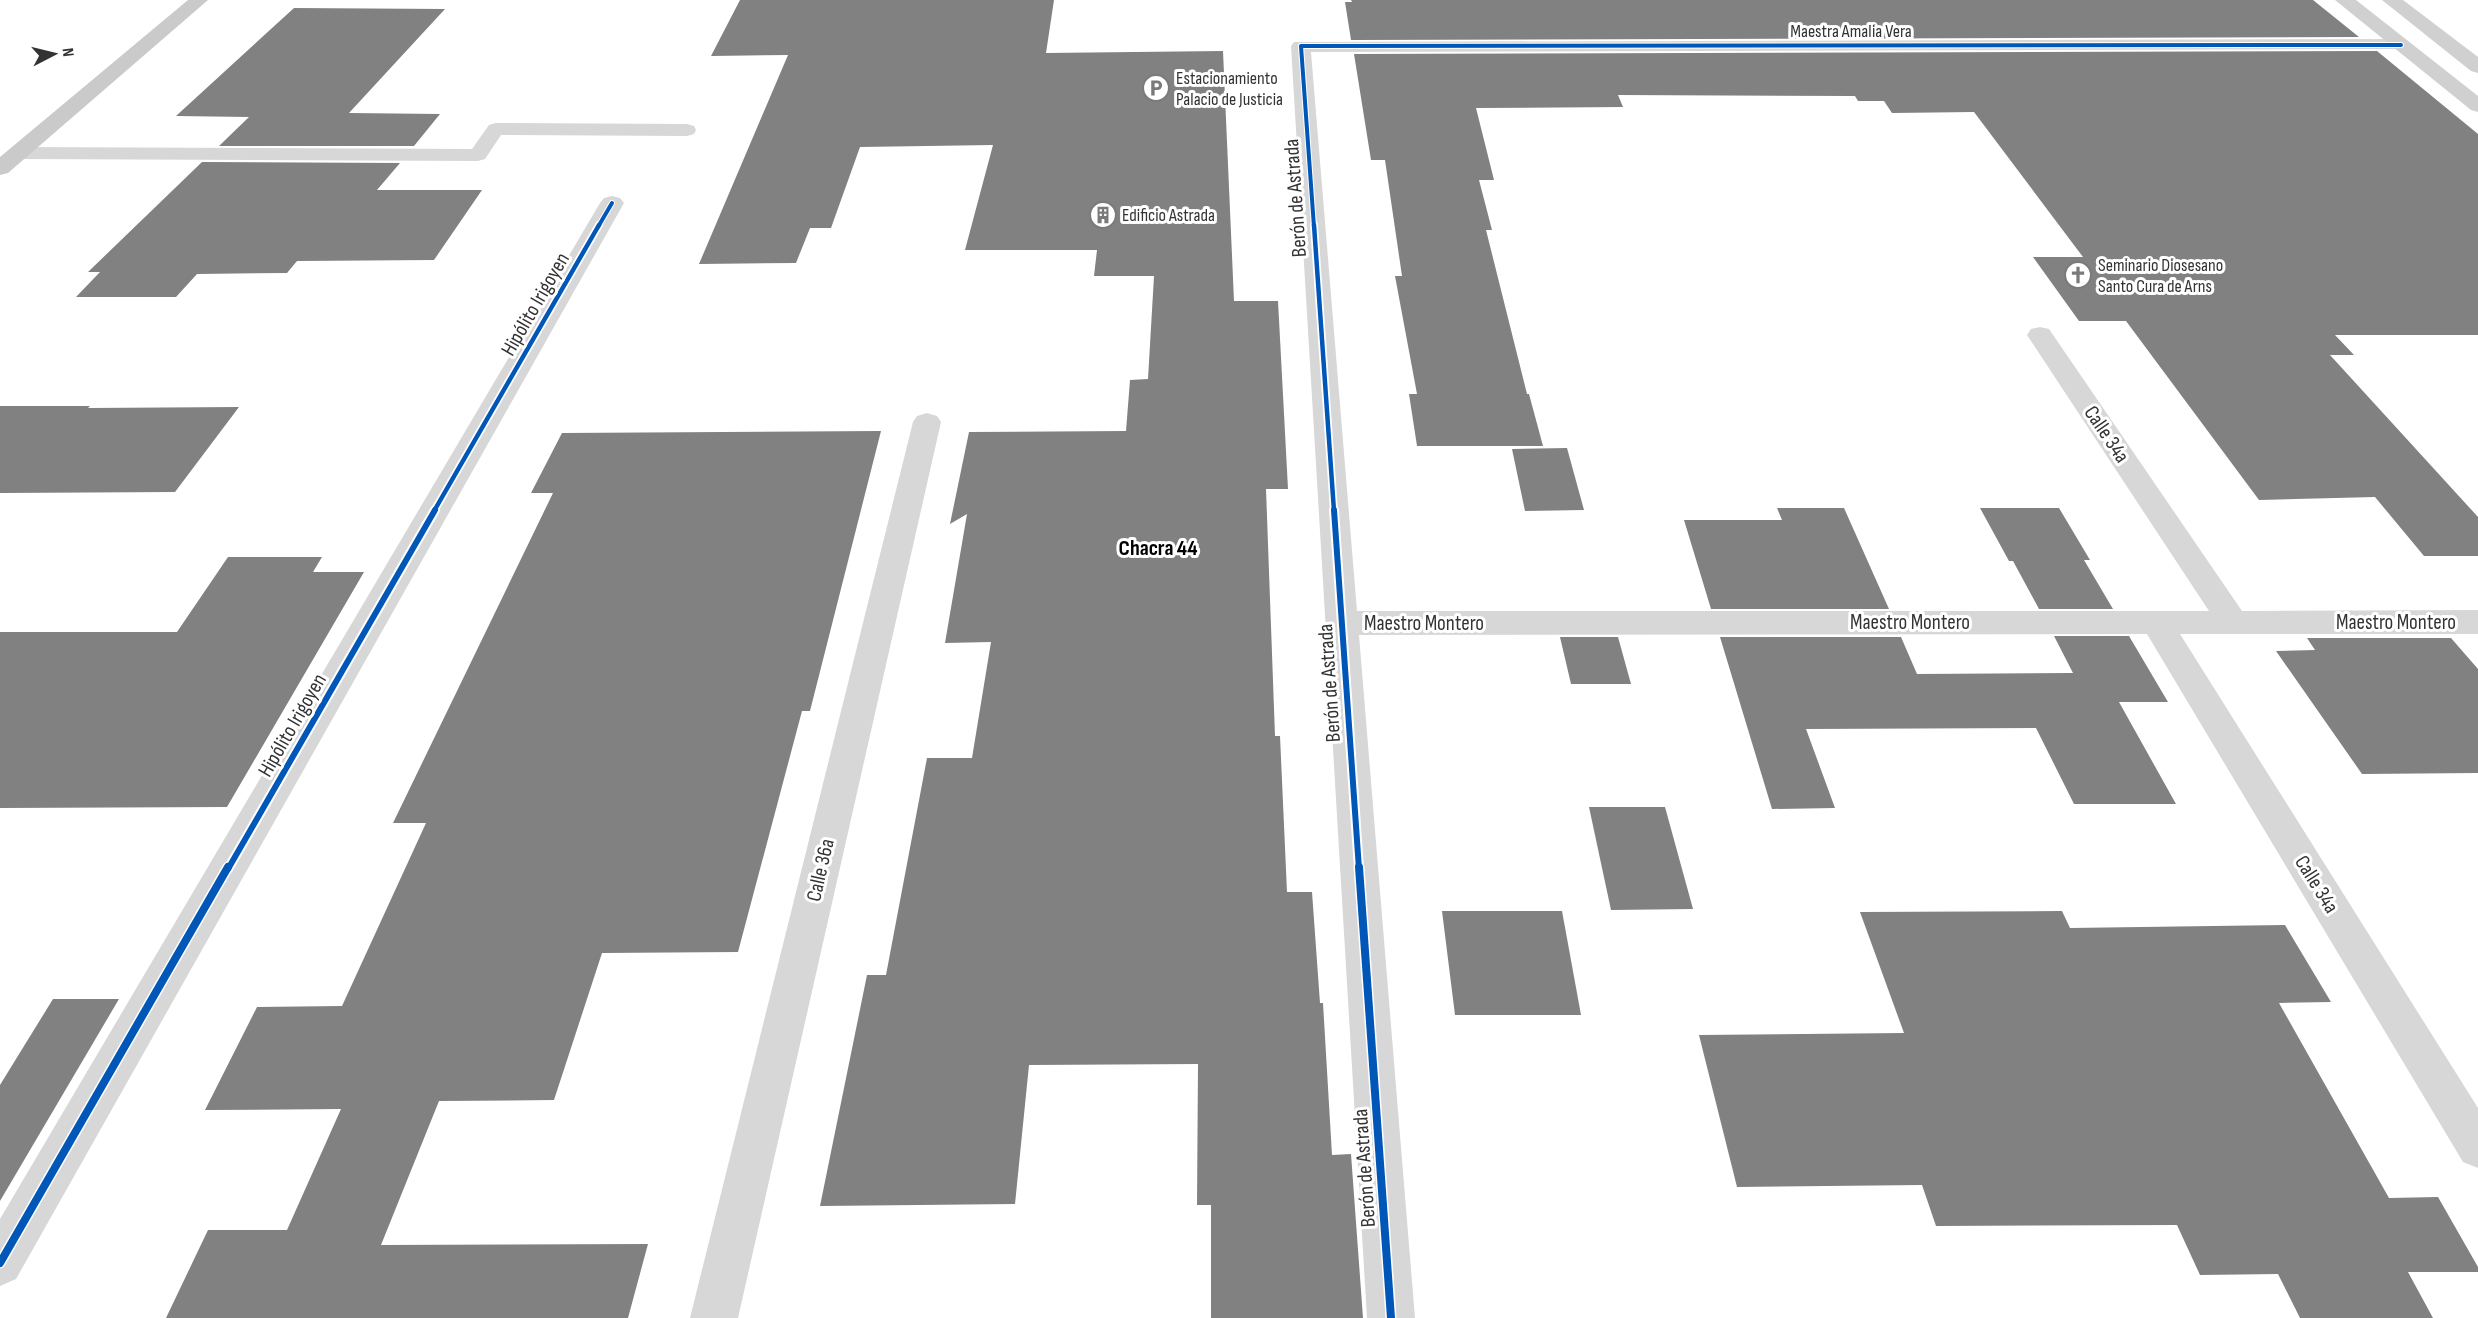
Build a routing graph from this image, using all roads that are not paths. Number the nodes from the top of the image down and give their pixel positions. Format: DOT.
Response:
graph roads {
  1 [pos="198,0"];
  2 [pos="2344,0"];
  3 [pos="2391,0"];
  4 [pos="2401,45"];
  5 [pos="1301,46"];
  6 [pos="2478,67"];
  7 [pos="2478,106"];
  8 [pos="687,130"];
  9 [pos="18,153"];
  10 [pos="0,168"];
  11 [pos="612,203"];
  12 [pos="2040,335"];
  13 [pos="927,422"];
  14 [pos="2156,622"];
  15 [pos="2233,622"];
  16 [pos="2478,622"];
  17 [pos="1342,623"];
  18 [pos="2478,1147"];
  19 [pos="0,1263"];
  20 [pos="714,1318"];
  21 [pos="1391,1318"];
  1 -- 9 [label="main road"];
  2 -- 4 [label="main road"];
  3 -- 6 [label="main road"];
  4 -- 5 [label="street, Maestra Amalia Vera"];
  4 -- 7 [label="main road"];
  5 -- 17 [label="street, Berón de Astrada"];
  8 -- 9 [label="lane"];
  9 -- 10 [label="main road"];
  11 -- 19 [label="street, Hipólito Irigoyen"];
  12 -- 15 [label="street, Calle 34a"];
  13 -- 20 [label="street, Calle 36a"];
  14 -- 15 [label="street, Maestro Montero"];
  14 -- 17 [label="street, Maestro Montero"];
  14 -- 18 [label="street, Calle 34a"];
  15 -- 16 [label="street, Maestro Montero"];
  17 -- 21 [label="street, Berón de Astrada"];
}
